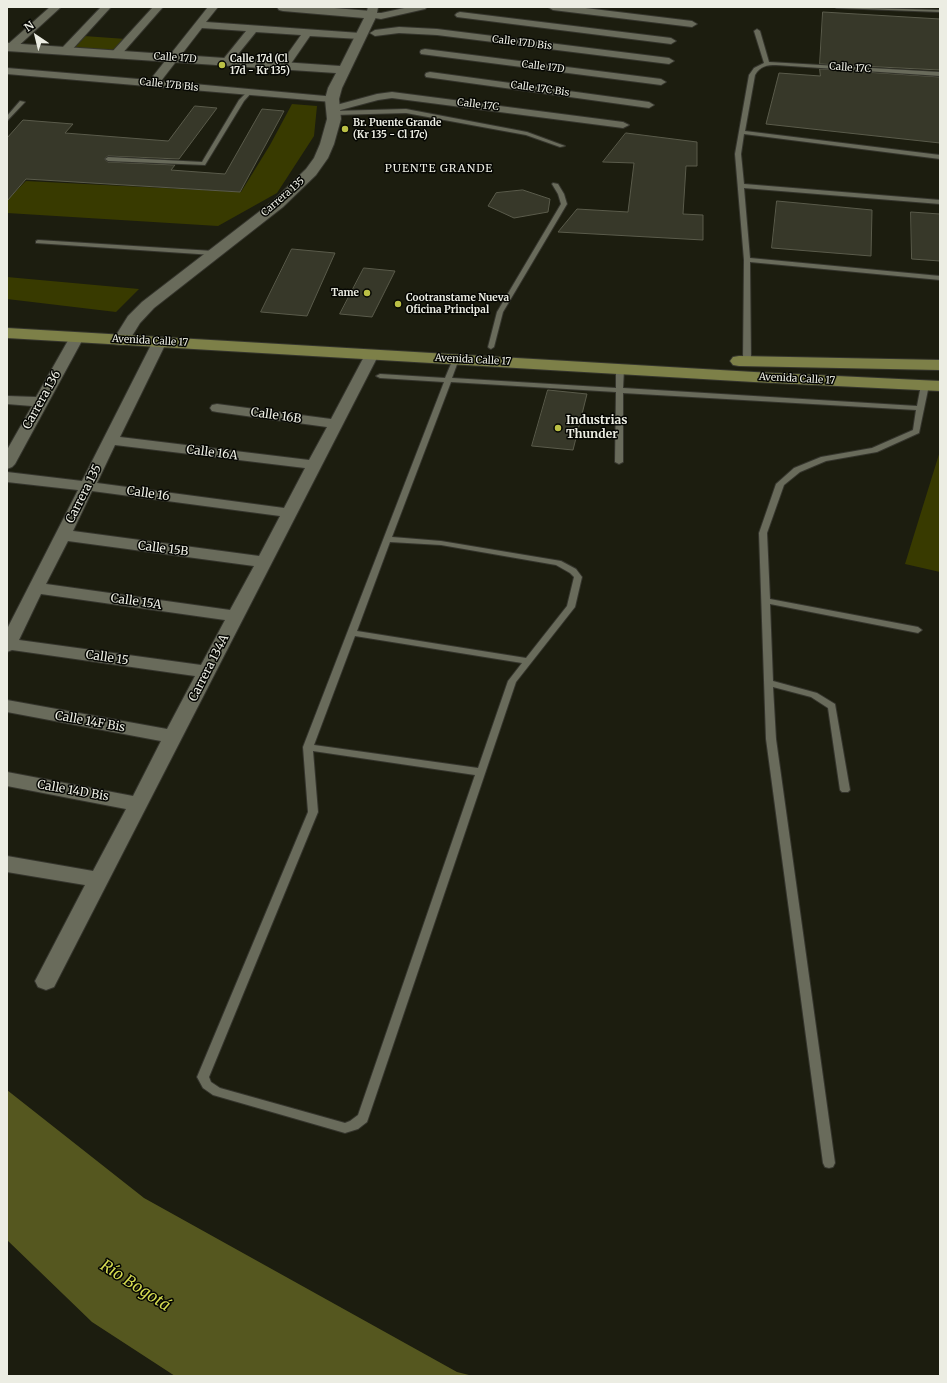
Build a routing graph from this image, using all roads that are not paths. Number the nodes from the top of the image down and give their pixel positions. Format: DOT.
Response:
graph roads {
  1 [pos="56,7"];
  2 [pos="106,7"];
  3 [pos="158,7"];
  4 [pos="213,7"];
  5 [pos="282,7"];
  6 [pos="422,7"];
  7 [pos="553,7"];
  8 [pos="837,7"];
  9 [pos="309,8"];
  10 [pos="588,9"];
  11 [pos="372,11"];
  12 [pos="940,11"];
  13 [pos="460,15"];
  14 [pos="692,24"];
  15 [pos="199,25"];
  16 [pos="573,28"];
  17 [pos="253,29"];
  18 [pos="757,31"];
  19 [pos="307,33"];
  20 [pos="375,33"];
  21 [pos="360,36"];
  22 [pos="670,41"];
  23 [pos="9,47"];
  24 [pos="558,47"];
  25 [pos="65,51"];
  26 [pos="425,52"];
  27 [pos="116,54"];
  28 [pos="173,58"];
  29 [pos="669,61"];
  30 [pos="226,62"];
  31 [pos="766,64"];
  32 [pos="284,66"];
  33 [pos="541,67"];
  34 [pos="344,70"];
  35 [pos="7,71"];
  36 [pos="940,74"];
  37 [pos="430,75"];
  38 [pos="661,82"];
  39 [pos="153,84"];
  40 [pos="526,87"];
  41 [pos="248,92"];
  42 [pos="22,102"];
  43 [pos="649,105"];
  44 [pos="333,107"];
  45 [pos="508,109"];
  46 [pos="7,119"];
  47 [pos="623,125"];
  48 [pos="743,132"];
  49 [pos="562,146"];
  50 [pos="940,157"];
  51 [pos="108,159"];
  52 [pos="555,184"];
  53 [pos="741,186"];
  54 [pos="940,202"];
  55 [pos="38,242"];
  56 [pos="213,253"];
  57 [pos="747,260"];
  58 [pos="940,278"];
  59 [pos="7,318"];
  60 [pos="7,332"];
  61 [pos="125,333"];
  62 [pos="77,337"];
  63 [pos="160,342"];
  64 [pos="491,346"];
  65 [pos="372,354"];
  66 [pos="456,359"];
  67 [pos="746,362"];
  68 [pos="940,365"];
  69 [pos="620,369"];
  70 [pos="380,376"];
  71 [pos="448,380"];
  72 [pos="932,385"];
  73 [pos="620,390"];
  74 [pos="7,400"];
  75 [pos="41,402"];
  76 [pos="217,408"];
  77 [pos="920,408"];
  78 [pos="336,424"];
  79 [pos="13,440"];
  80 [pos="110,440"];
  81 [pos="619,462"];
  82 [pos="7,464"];
  83 [pos="314,465"];
  84 [pos="7,477"];
  85 [pos="88,486"];
  86 [pos="290,513"];
  87 [pos="63,536"];
  88 [pos="388,539"];
  89 [pos="264,562"];
  90 [pos="36,588"];
  91 [pos="766,601"];
  92 [pos="236,616"];
  93 [pos="918,630"];
  94 [pos="352,633"];
  95 [pos="7,644"];
  96 [pos="528,661"];
  97 [pos="207,672"];
  98 [pos="770,683"];
  99 [pos="7,706"];
  100 [pos="173,737"];
  101 [pos="308,747"];
  102 [pos="481,772"];
  103 [pos="7,779"];
  104 [pos="845,790"];
  105 [pos="139,804"];
  106 [pos="7,864"];
  107 [pos="99,880"];
  108 [pos="46,981"];
  109 [pos="829,1163"];
  1 -- 23 [label="street"];
  2 -- 25 [label="street"];
  3 -- 27 [label="street"];
  4 -- 15 [label="street"];
  5 -- 9 [label="street"];
  6 -- 11 [label="street"];
  7 -- 10 [label="street"];
  8 -- 12 [label="lane"];
  9 -- 11 [label="street"];
  10 -- 14 [label="street"];
  10 -- 16 [label="street"];
  11 -- 21 [label="street, Carrera 135"];
  13 -- 16 [label="street"];
  15 -- 17 [label="street"];
  15 -- 28 [label="street"];
  16 -- 22 [label="street"];
  16 -- 24 [label="street"];
  17 -- 19 [label="street"];
  17 -- 30 [label="street"];
  18 -- 31 [label="lane"];
  19 -- 21 [label="street"];
  19 -- 32 [label="street"];
  20 -- 24 [label="street, Calle 17D Bis"];
  21 -- 34 [label="street, Carrera 135"];
  23 -- 25 [label="street, Calle 17D"];
  24 -- 29 [label="street, Calle 17D Bis"];
  24 -- 33 [label="street"];
  25 -- 27 [label="street, Calle 17D"];
  26 -- 33 [label="street, Calle 17D"];
  27 -- 28 [label="street, Calle 17D"];
  28 -- 30 [label="street, Calle 17D"];
  28 -- 39 [label="street"];
  30 -- 32 [label="street, Calle 17D"];
  31 -- 36 [label="lane, Calle 17C"];
  31 -- 48 [label="lane, Calle 17C"];
  32 -- 34 [label="street, Calle 17D"];
  33 -- 38 [label="street, Calle 17D"];
  33 -- 40 [label="street"];
  34 -- 44 [label="street, Carrera 135"];
  35 -- 39 [label="street, Calle 17B Bis"];
  37 -- 40 [label="street, Calle 17C Bis"];
  39 -- 41 [label="street, Calle 17B Bis"];
  40 -- 43 [label="street, Calle 17C Bis"];
  40 -- 45 [label="street"];
  41 -- 44 [label="street, Calle 17B Bis"];
  41 -- 51 [label="lane"];
  42 -- 46 [label="lane"];
  44 -- 45 [label="street, Calle 17C"];
  44 -- 49 [label="lane"];
  44 -- 56 [label="street, Carrera 135"];
  45 -- 47 [label="street, Calle 17C"];
  48 -- 50 [label="lane"];
  48 -- 53 [label="lane"];
  52 -- 64 [label="lane"];
  53 -- 54 [label="lane"];
  53 -- 57 [label="lane"];
  55 -- 56 [label="lane"];
  56 -- 61 [label="street, Carrera 135"];
  57 -- 58 [label="lane"];
  57 -- 67 [label="lane"];
  59 -- 61 [label="main road, Avenida Calle 17"];
  60 -- 62 [label="main road, Avenida Calle 17"];
  61 -- 62 [label="main road, Avenida Calle 17"];
  61 -- 63 [label="main road, Avenida Calle 17"];
  61 -- 64 [label="main road, Avenida Calle 17"];
  62 -- 75 [label="street, Carrera 136"];
  63 -- 65 [label="main road, Avenida Calle 17"];
  63 -- 80 [label="street, Carrera 135"];
  64 -- 67 [label="main road, Avenida Calle 17"];
  65 -- 66 [label="main road, Avenida Calle 17"];
  65 -- 78 [label="street, Carrera 134A"];
  66 -- 69 [label="main road, Avenida Calle 17"];
  66 -- 71 [label="lane"];
  67 -- 68 [label="main road, Avenida Calle 17"];
  69 -- 72 [label="main road, Avenida Calle 17"];
  69 -- 73 [label="lane"];
  70 -- 71 [label="lane"];
  71 -- 73 [label="lane"];
  71 -- 88 [label="lane"];
  72 -- 77 [label="lane"];
  73 -- 77 [label="lane"];
  73 -- 81 [label="lane"];
  74 -- 75 [label="street"];
  75 -- 79 [label="street, Carrera 136"];
  76 -- 78 [label="street, Calle 16B"];
  77 -- 91 [label="lane"];
  78 -- 83 [label="street, Carrera 134A"];
  79 -- 82 [label="street, Carrera 136"];
  80 -- 83 [label="street, Calle 16A"];
  80 -- 85 [label="street, Carrera 135"];
  83 -- 86 [label="street, Carrera 134A"];
  84 -- 85 [label="street, Calle 16"];
  85 -- 86 [label="street, Calle 16"];
  85 -- 87 [label="street, Carrera 135"];
  86 -- 89 [label="street, Carrera 134A"];
  87 -- 89 [label="street, Calle 15B"];
  87 -- 90 [label="street, Carrera 135"];
  88 -- 94 [label="lane"];
  88 -- 96 [label="lane"];
  89 -- 92 [label="street, Carrera 134A"];
  90 -- 92 [label="street, Calle 15A"];
  90 -- 95 [label="street, Carrera 135"];
  91 -- 93 [label="lane"];
  91 -- 98 [label="lane"];
  92 -- 97 [label="street, Carrera 134A"];
  94 -- 96 [label="lane"];
  94 -- 101 [label="lane"];
  95 -- 97 [label="street, Calle 15"];
  96 -- 102 [label="lane"];
  97 -- 100 [label="street, Carrera 134A"];
  98 -- 104 [label="lane"];
  98 -- 109 [label="lane"];
  99 -- 100 [label="street, Calle 14F Bis"];
  100 -- 105 [label="street, Carrera 134A"];
  101 -- 102 [label="lane"];
  101 -- 102 [label="lane"];
  103 -- 105 [label="street, Calle 14D Bis"];
  105 -- 107 [label="street, Carrera 134A"];
  106 -- 107 [label="street"];
  107 -- 108 [label="street, Carrera 134A"];
}
